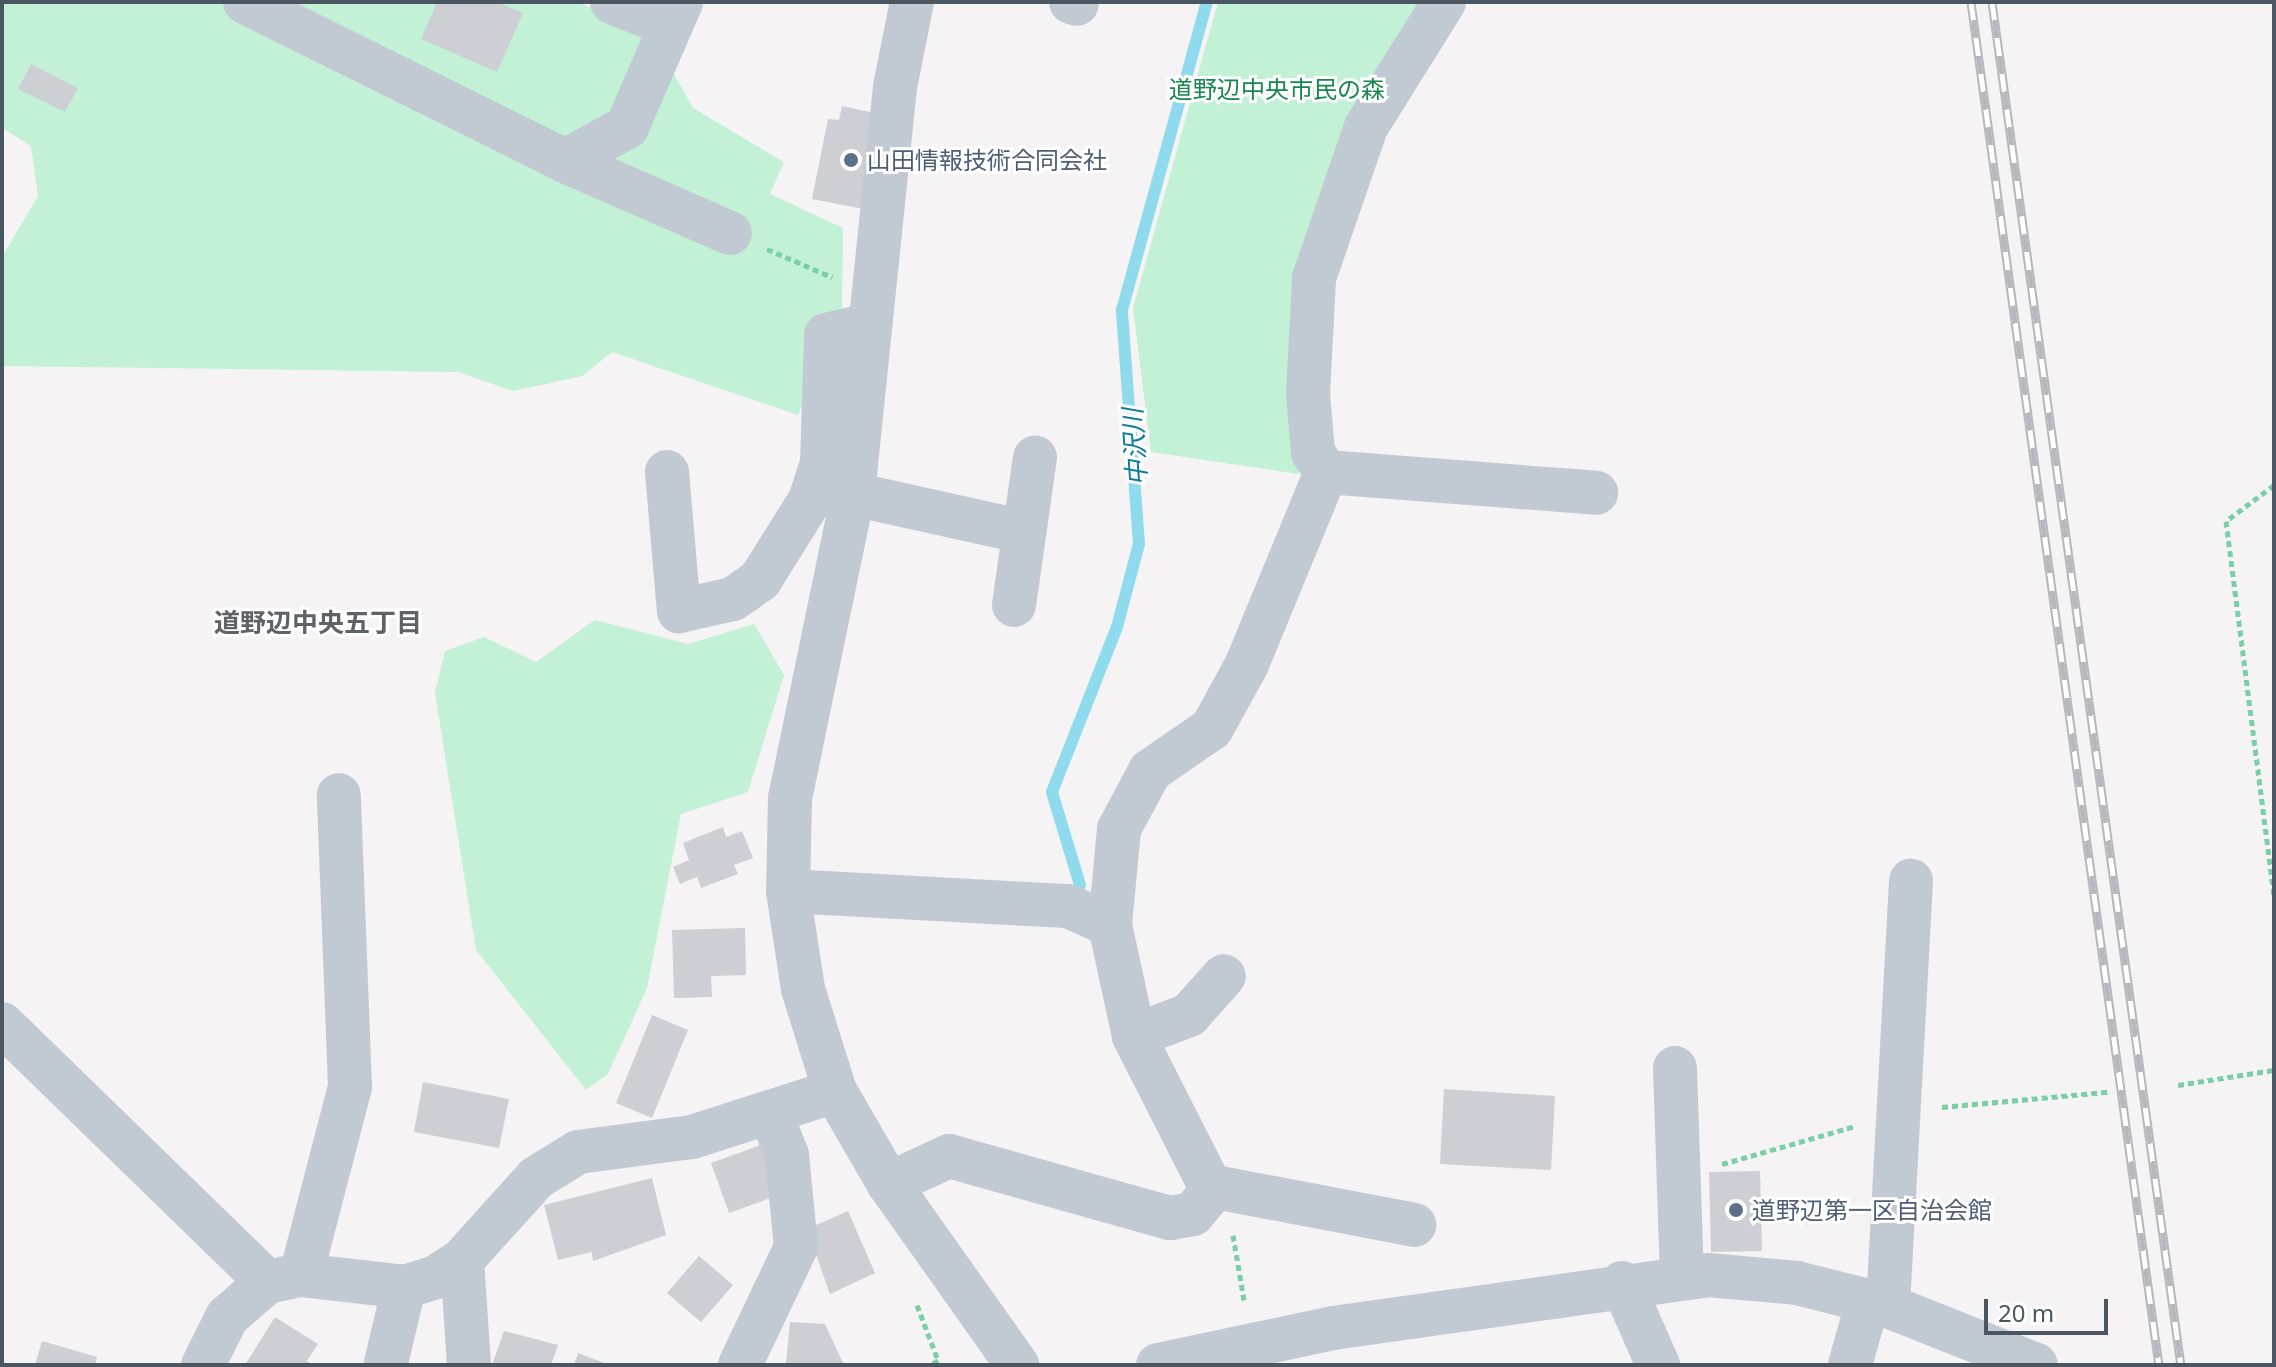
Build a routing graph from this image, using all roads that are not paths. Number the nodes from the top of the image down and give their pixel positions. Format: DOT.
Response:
graph roads {
  1 [pos="245,2"];
  2 [pos="612,2"];
  3 [pos="912,2"];
  4 [pos="1444,2"];
  5 [pos="675,14"];
  6 [pos="565,161"];
  7 [pos="730,233"];
  8 [pos="871,310"];
  9 [pos="1035,457"];
  10 [pos="667,472"];
  11 [pos="1326,472"];
  12 [pos="1596,493"];
  13 [pos="853,494"];
  14 [pos="1024,532"];
  15 [pos="1014,605"];
  16 [pos="339,795"];
  17 [pos="1911,881"];
  18 [pos="788,891"];
  19 [pos="1110,925"];
  20 [pos="1224,976"];
  21 [pos="2,1024"];
  22 [pos="1134,1036"];
  23 [pos="1675,1068"];
  24 [pos="835,1091"];
  25 [pos="770,1112"];
  26 [pos="889,1184"];
  27 [pos="1208,1192"];
  28 [pos="1414,1225"];
  29 [pos="462,1260"];
  30 [pos="284,1278"];
  31 [pos="1682,1278"];
  32 [pos="1622,1283"];
  33 [pos="404,1287"];
  34 [pos="1878,1303"];
  35 [pos="386,1363"];
  36 [pos="203,1365"];
  37 [pos="469,1365"];
  38 [pos="740,1365"];
  39 [pos="1017,1365"];
  40 [pos="1158,1365"];
  41 [pos="1658,1365"];
  42 [pos="1850,1365"];
  43 [pos="2036,1365"];
  1 -- 6 [label="street"];
  2 -- 5 [label="street"];
  3 -- 8 [label="street"];
  4 -- 11 [label="street"];
  5 -- 6 [label="street"];
  6 -- 7 [label="street"];
  8 -- 10 [label="street"];
  8 -- 13 [label="street"];
  9 -- 14 [label="street"];
  11 -- 12 [label="street"];
  11 -- 19 [label="street"];
  13 -- 14 [label="street"];
  13 -- 18 [label="street"];
  14 -- 15 [label="street"];
  16 -- 30 [label="street"];
  17 -- 34 [label="street"];
  18 -- 19 [label="street"];
  18 -- 24 [label="street"];
  19 -- 22 [label="street"];
  20 -- 22 [label="street"];
  21 -- 30 [label="street"];
  22 -- 27 [label="street"];
  23 -- 31 [label="street"];
  24 -- 25 [label="street"];
  24 -- 26 [label="street"];
  25 -- 29 [label="street"];
  25 -- 38 [label="street"];
  26 -- 27 [label="street"];
  26 -- 39 [label="street"];
  27 -- 28 [label="street"];
  29 -- 33 [label="street"];
  29 -- 37 [label="street"];
  30 -- 33 [label="street"];
  30 -- 36 [label="street"];
  31 -- 32 [label="street"];
  31 -- 34 [label="street"];
  32 -- 40 [label="street"];
  32 -- 41 [label="street"];
  33 -- 35 [label="street"];
  34 -- 42 [label="street"];
  34 -- 43 [label="street"];
}
